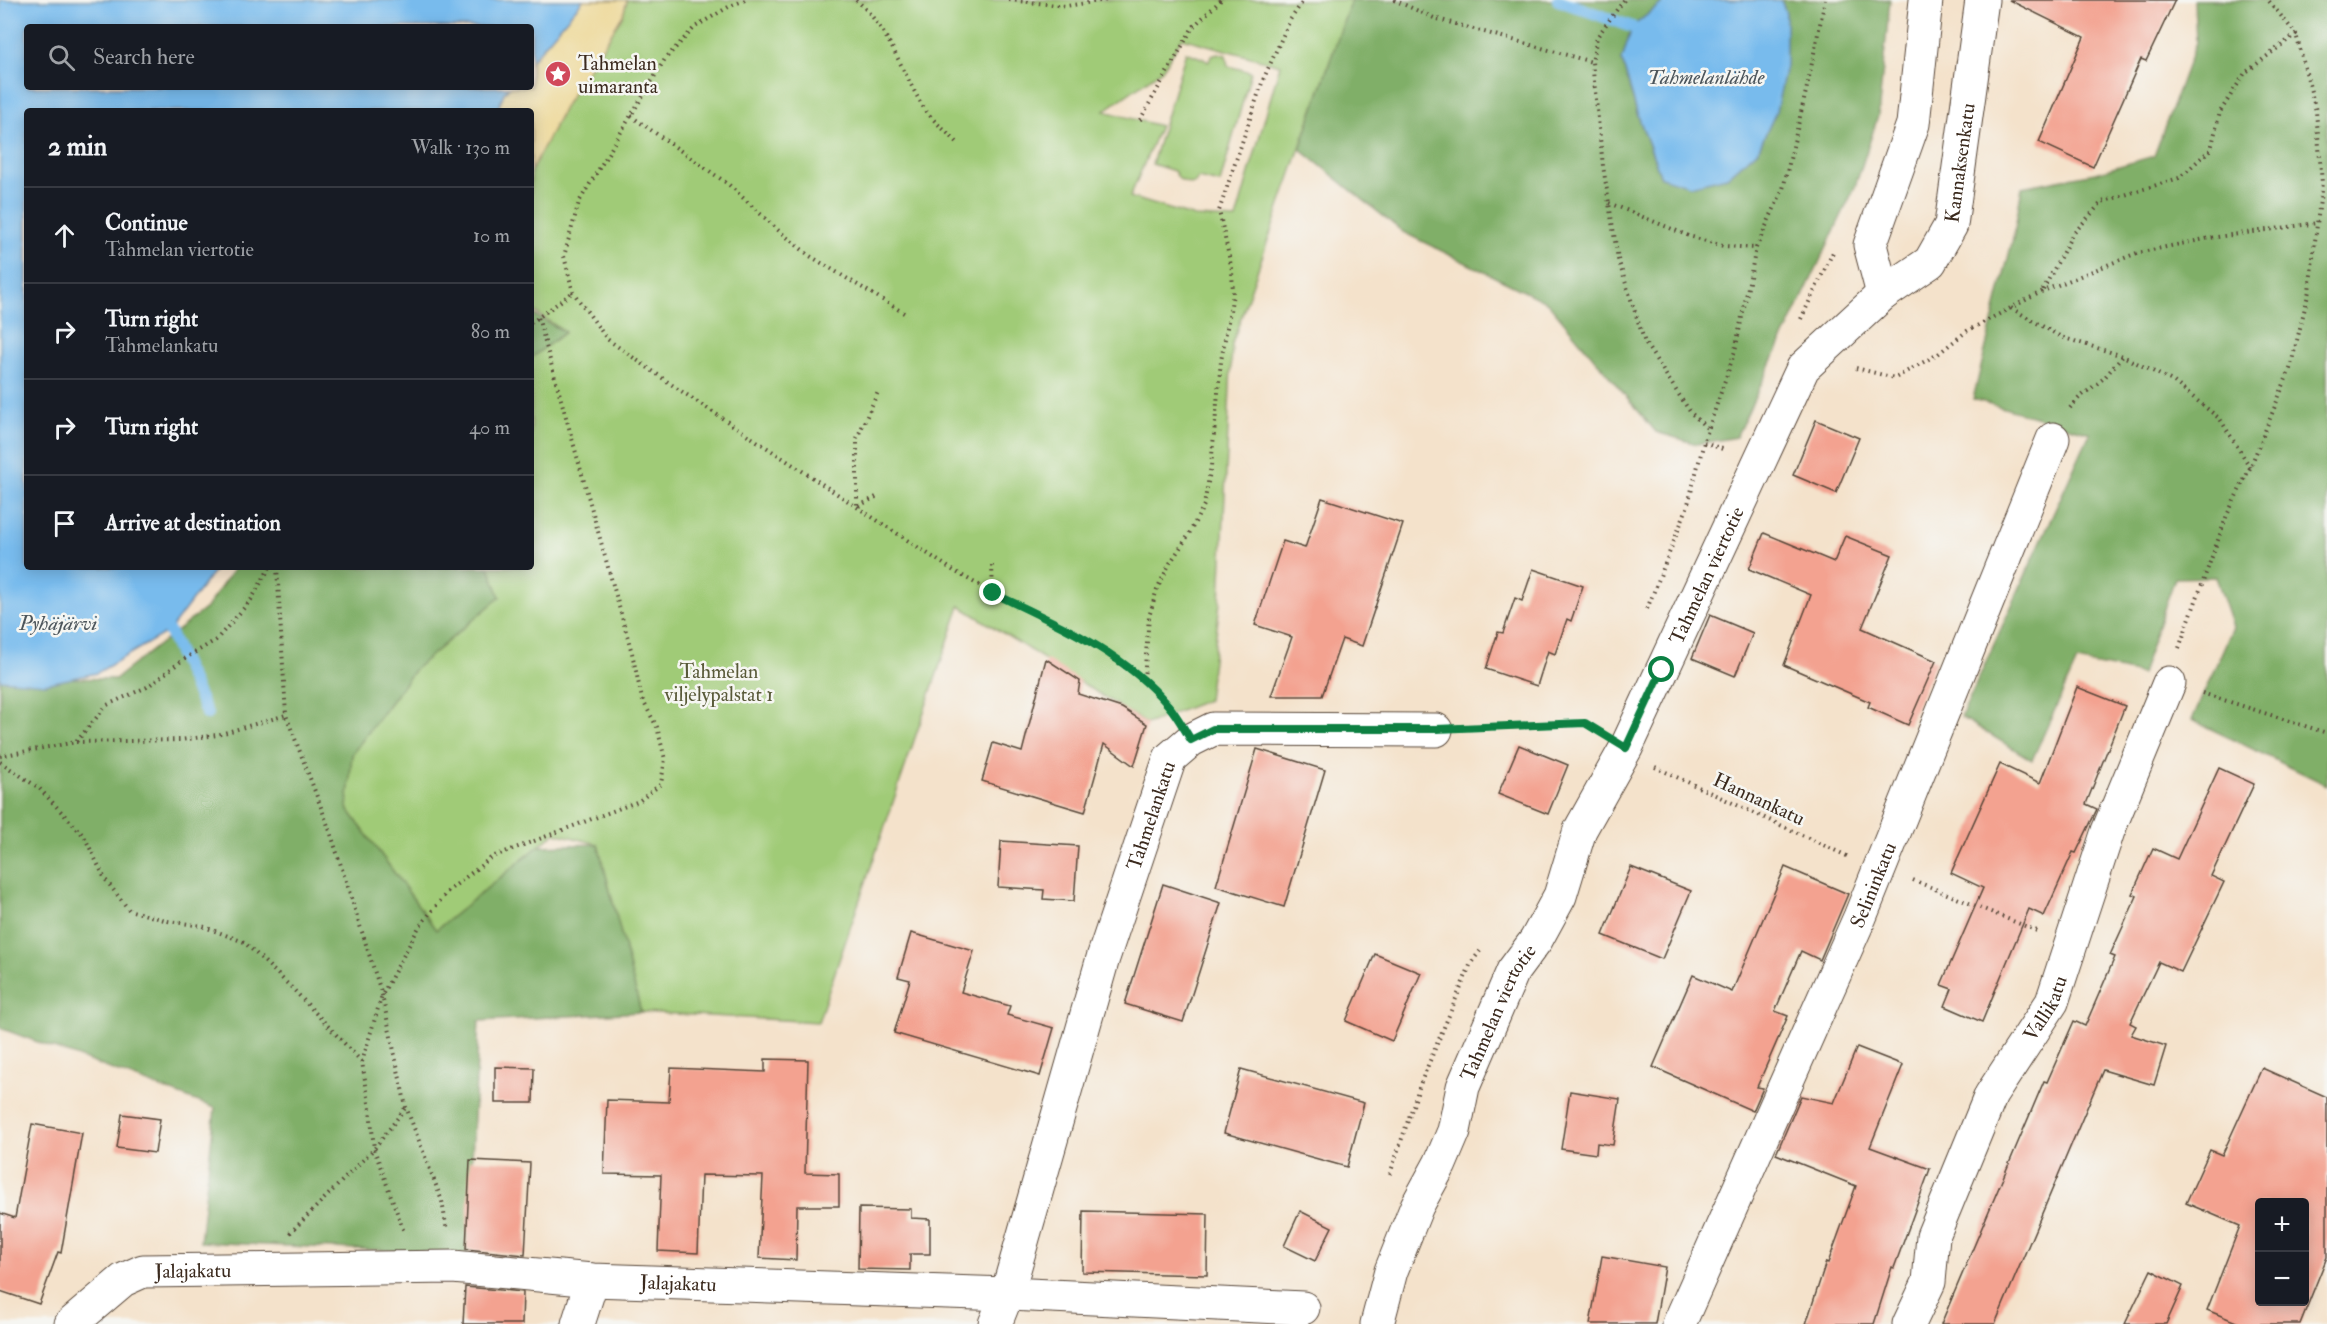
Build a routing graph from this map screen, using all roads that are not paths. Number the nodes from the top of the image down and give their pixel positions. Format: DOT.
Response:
graph roads {
  1 [pos="1926,0"];
  2 [pos="1982,0"];
  3 [pos="1883,294"];
  4 [pos="2053,439"];
  5 [pos="2169,683"];
  6 [pos="1436,729"];
  7 [pos="592,1280"];
  8 [pos="1007,1294"];
  9 [pos="1303,1308"];
  10 [pos="71,1324"];
  11 [pos="578,1324"];
  12 [pos="995,1324"];
  13 [pos="1377,1324"];
  14 [pos="1679,1324"];
  15 [pos="1909,1324"];
  1 -- 3 [label="street"];
  2 -- 3 [label="street, Kannaksenkatu"];
  3 -- 13 [label="street, Tahmelan viertotie"];
  4 -- 14 [label="street, Selininkatu"];
  5 -- 15 [label="street, Vallikatu"];
  6 -- 8 [label="street, Tahmelankatu"];
  7 -- 8 [label="street, Jalajakatu"];
  7 -- 10 [label="street, Jalajakatu"];
  7 -- 11 [label="street"];
  8 -- 9 [label="street, Jalajakatu"];
  8 -- 12 [label="street, Tahmelankatu"];
}
